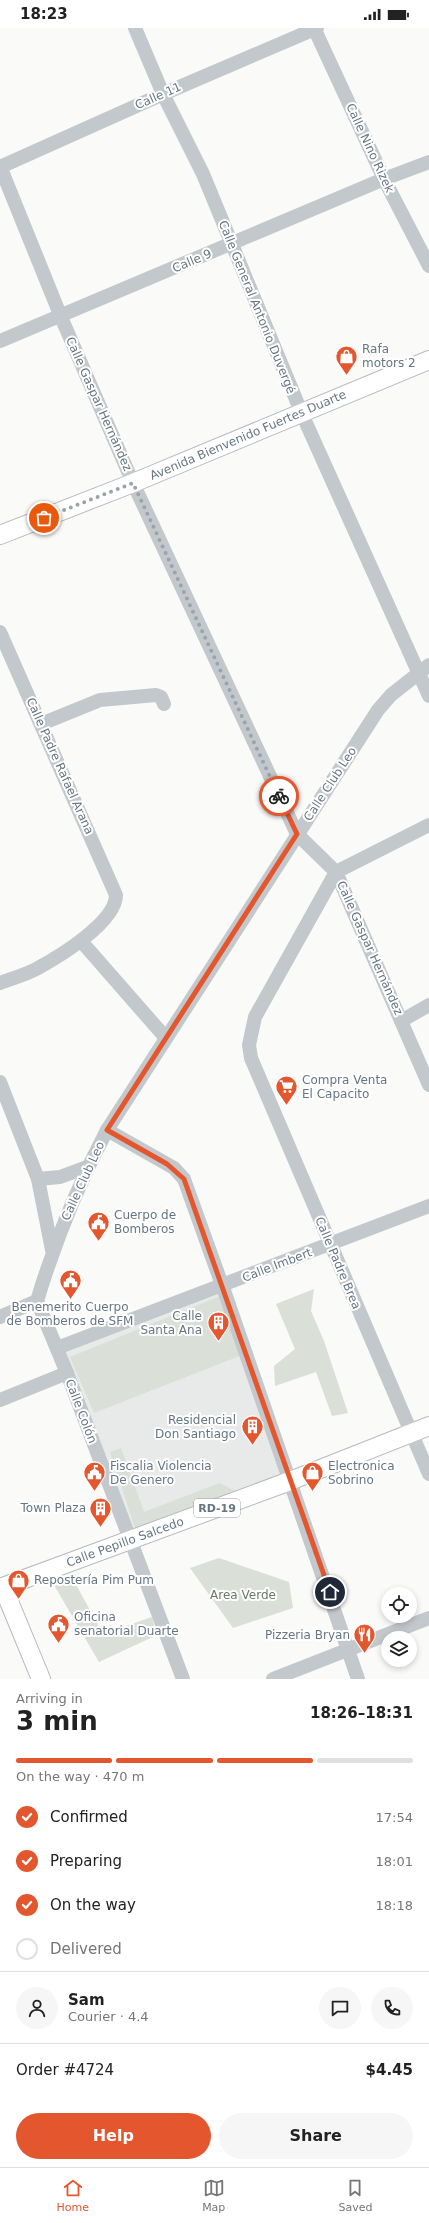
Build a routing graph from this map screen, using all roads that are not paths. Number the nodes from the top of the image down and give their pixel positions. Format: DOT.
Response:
graph roads {
  1 [pos="135,28"];
  2 [pos="315,28"];
  3 [pos="163,94"];
  4 [pos="429,162"];
  5 [pos="0,167"];
  6 [pos="384,179"];
  7 [pos="232,244"];
  8 [pos="429,266"];
  9 [pos="61,317"];
  10 [pos="0,341"];
  11 [pos="429,360"];
  12 [pos="302,414"];
  13 [pos="133,483"];
  14 [pos="0,536"];
  15 [pos="0,632"];
  16 [pos="424,669"];
  17 [pos="429,696"];
  18 [pos="164,704"];
  19 [pos="41,724"];
  20 [pos="429,825"];
  21 [pos="297,834"];
  22 [pos="336,872"];
  23 [pos="81,942"];
  24 [pos="0,983"];
  25 [pos="429,1005"];
  26 [pos="402,1021"];
  27 [pos="165,1038"];
  28 [pos="0,1082"];
  29 [pos="429,1085"];
  30 [pos="107,1130"];
  31 [pos="87,1167"];
  32 [pos="38,1179"];
  33 [pos="429,1206"];
  34 [pos="329,1244"];
  35 [pos="52,1250"];
  36 [pos="222,1286"];
  37 [pos="36,1301"];
  38 [pos="0,1316"];
  39 [pos="57,1348"];
  40 [pos="67,1373"];
  41 [pos="0,1400"];
  42 [pos="429,1426"];
  43 [pos="411,1433"];
  44 [pos="429,1474"];
  45 [pos="290,1480"];
  46 [pos="131,1540"];
  47 [pos="1,1585"];
  48 [pos="429,1618"];
  49 [pos="349,1648"];
  50 [pos="41,1679"];
  51 [pos="183,1679"];
  52 [pos="273,1679"];
  53 [pos="358,1679"];
  1 -- 3 [label="street, Calle General Antonio Duvergé"];
  2 -- 3 [label="street, Calle 11"];
  2 -- 6 [label="street, Calle Nino Rizek"];
  3 -- 5 [label="street, Calle 11"];
  3 -- 7 [label="street, Calle General Antonio Duvergé"];
  4 -- 6 [label="street, Calle 9"];
  5 -- 9 [label="street, Calle Gaspar Hernández"];
  6 -- 7 [label="street, Calle 9"];
  6 -- 8 [label="street, Calle Nino Rizek"];
  7 -- 9 [label="street, Calle 9"];
  7 -- 12 [label="street, Calle General Antonio Duvergé"];
  9 -- 10 [label="street, Calle 9"];
  9 -- 13 [label="street, Calle Gaspar Hernández"];
  11 -- 12 [label="main road, Avenida Bienvenido Fuertes Duarte"];
  12 -- 13 [label="main road, Avenida Bienvenido Fuertes Duarte"];
  12 -- 16 [label="street, Calle General Antonio Duvergé"];
  13 -- 14 [label="main road, Avenida Bienvenido Fuertes Duarte"];
  13 -- 21 [label="street, Calle Gaspar Hernández"];
  15 -- 19 [label="street, Calle Padre Rafael Arana"];
  16 -- 17 [label="street, Calle General Antonio Duvergé"];
  16 -- 21 [label="street, Calle Club Leo"];
  18 -- 19 [label="street"];
  19 -- 23 [label="street, Calle Padre Rafael Arana"];
  20 -- 22 [label="street"];
  21 -- 22 [label="street, Calle Gaspar Hernández"];
  21 -- 27 [label="street, Calle Club Leo"];
  22 -- 26 [label="street, Calle Gaspar Hernández"];
  22 -- 34 [label="street, Calle Padre Brea"];
  23 -- 24 [label="street"];
  23 -- 27 [label="street"];
  25 -- 26 [label="street"];
  26 -- 29 [label="street, Calle Gaspar Hernández"];
  27 -- 30 [label="street, Calle Club Leo"];
  28 -- 32 [label="street"];
  30 -- 31 [label="street, Calle Club Leo"];
  30 -- 36 [label="street"];
  31 -- 32 [label="street"];
  31 -- 35 [label="street, Calle Club Leo"];
  32 -- 35 [label="street"];
  33 -- 34 [label="street, Calle Imbert"];
  34 -- 36 [label="street, Calle Imbert"];
  34 -- 43 [label="street, Calle Padre Brea"];
  35 -- 37 [label="street, Calle Club Leo"];
  36 -- 39 [label="street, Calle Imbert"];
  36 -- 45 [label="street"];
  37 -- 38 [label="street"];
  37 -- 39 [label="street, Calle Colón"];
  39 -- 40 [label="street, Calle Colón"];
  40 -- 41 [label="street"];
  40 -- 46 [label="street, Calle Colón"];
  42 -- 43 [label="main road, Calle Pepillo Salcedo / RD-19"];
  43 -- 44 [label="street, Calle Padre Brea"];
  43 -- 45 [label="main road, Calle Pepillo Salcedo / RD-19"];
  45 -- 46 [label="main road, Calle Pepillo Salcedo / RD-19"];
  45 -- 49 [label="street"];
  46 -- 47 [label="main road, Calle Pepillo Salcedo / RD-19"];
  46 -- 51 [label="street, Calle Colón"];
  47 -- 50 [label="main road"];
  48 -- 49 [label="street"];
  49 -- 52 [label="street"];
  49 -- 53 [label="street"];
}
